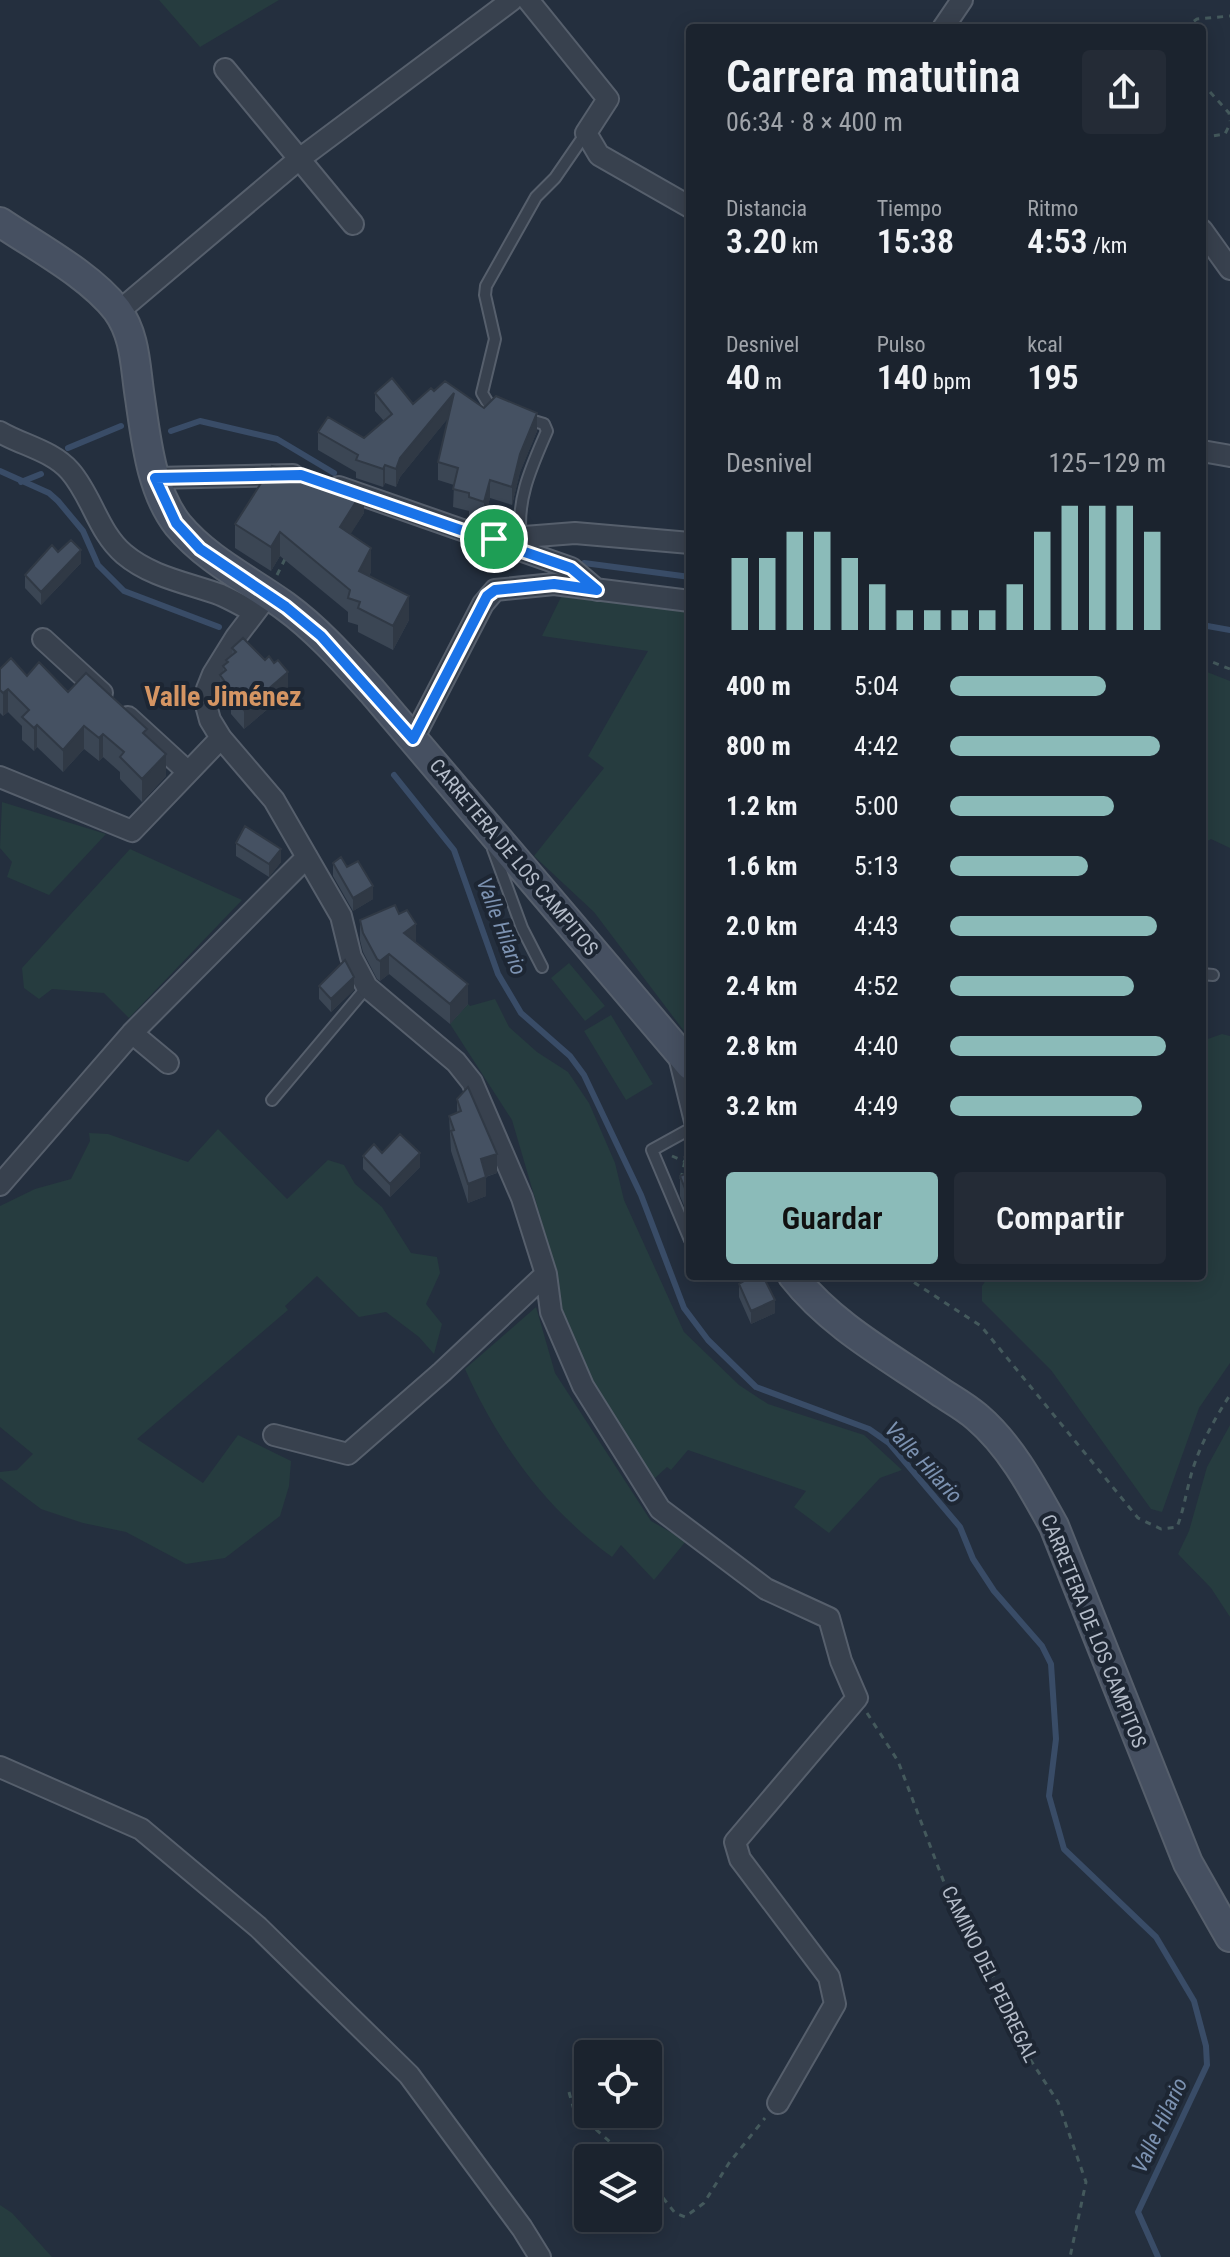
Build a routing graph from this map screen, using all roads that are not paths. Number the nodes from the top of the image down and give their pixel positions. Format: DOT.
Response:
graph roads {
  1 [pos="512,0"];
  2 [pos="528,0"];
  3 [pos="962,0"];
  4 [pos="946,24"];
  5 [pos="225,69"];
  6 [pos="586,133"];
  7 [pos="298,160"];
  8 [pos="686,205"];
  9 [pos="0,222"];
  10 [pos="353,224"];
  11 [pos="1206,236"];
  12 [pos="1230,269"];
  13 [pos="118,312"];
  14 [pos="506,412"];
  15 [pos="519,416"];
  16 [pos="0,432"];
  17 [pos="1206,452"];
  18 [pos="1230,456"];
  19 [pos="155,478"];
  20 [pos="521,537"];
  21 [pos="494,539"];
  22 [pos="686,543"];
  23 [pos="597,590"];
  24 [pos="686,601"];
  25 [pos="261,604"];
  26 [pos="43,639"];
  27 [pos="221,738"];
  28 [pos="413,739"];
  29 [pos="187,771"];
  30 [pos="0,777"];
  31 [pos="486,824"];
  32 [pos="307,857"];
  33 [pos="542,967"];
  34 [pos="367,987"];
  35 [pos="132,1033"];
  36 [pos="670,1040"];
  37 [pos="686,1060"];
  38 [pos="168,1063"];
  39 [pos="272,1100"];
  40 [pos="686,1106"];
  41 [pos="686,1131"];
  42 [pos="0,1185"];
  43 [pos="686,1231"];
  44 [pos="546,1274"];
  45 [pos="796,1280"];
  46 [pos="274,1435"];
  47 [pos="0,1767"];
  48 [pos="1230,1937"];
  49 [pos="778,2103"];
  50 [pos="540,2257"];
  1 -- 7 [label="street"];
  2 -- 6 [label="street"];
  3 -- 4 [label="street"];
  5 -- 7 [label="street"];
  6 -- 8 [label="street"];
  6 -- 14 [label="lane"];
  7 -- 10 [label="street"];
  7 -- 13 [label="street"];
  9 -- 13 [label="main road, CARRETERA DE LOS CAMPITOS"];
  11 -- 12 [label="street"];
  13 -- 19 [label="main road, CARRETERA DE LOS CAMPITOS"];
  15 -- 20 [label="lane"];
  16 -- 25 [label="street"];
  17 -- 18 [label="street"];
  19 -- 21 [label="street"];
  19 -- 25 [label="main road, CARRETERA DE LOS CAMPITOS"];
  20 -- 21 [label="street"];
  20 -- 22 [label="street"];
  21 -- 23 [label="street"];
  23 -- 24 [label="street"];
  23 -- 28 [label="street"];
  25 -- 27 [label="street"];
  25 -- 28 [label="main road, CARRETERA DE LOS CAMPITOS"];
  26 -- 29 [label="street"];
  27 -- 29 [label="street"];
  27 -- 32 [label="street"];
  28 -- 31 [label="main road, CARRETERA DE LOS CAMPITOS"];
  29 -- 30 [label="street"];
  31 -- 33 [label="lane"];
  31 -- 36 [label="main road, CARRETERA DE LOS CAMPITOS"];
  32 -- 34 [label="street"];
  32 -- 35 [label="street"];
  34 -- 39 [label="lane"];
  34 -- 44 [label="street"];
  35 -- 38 [label="street"];
  35 -- 42 [label="street"];
  36 -- 37 [label="main road, CARRETERA DE LOS CAMPITOS"];
  36 -- 40 [label="lane"];
  41 -- 43 [label="lane"];
  44 -- 46 [label="street"];
  44 -- 49 [label="street"];
  45 -- 48 [label="main road, CARRETERA DE LOS CAMPITOS"];
  47 -- 50 [label="street"];
}
